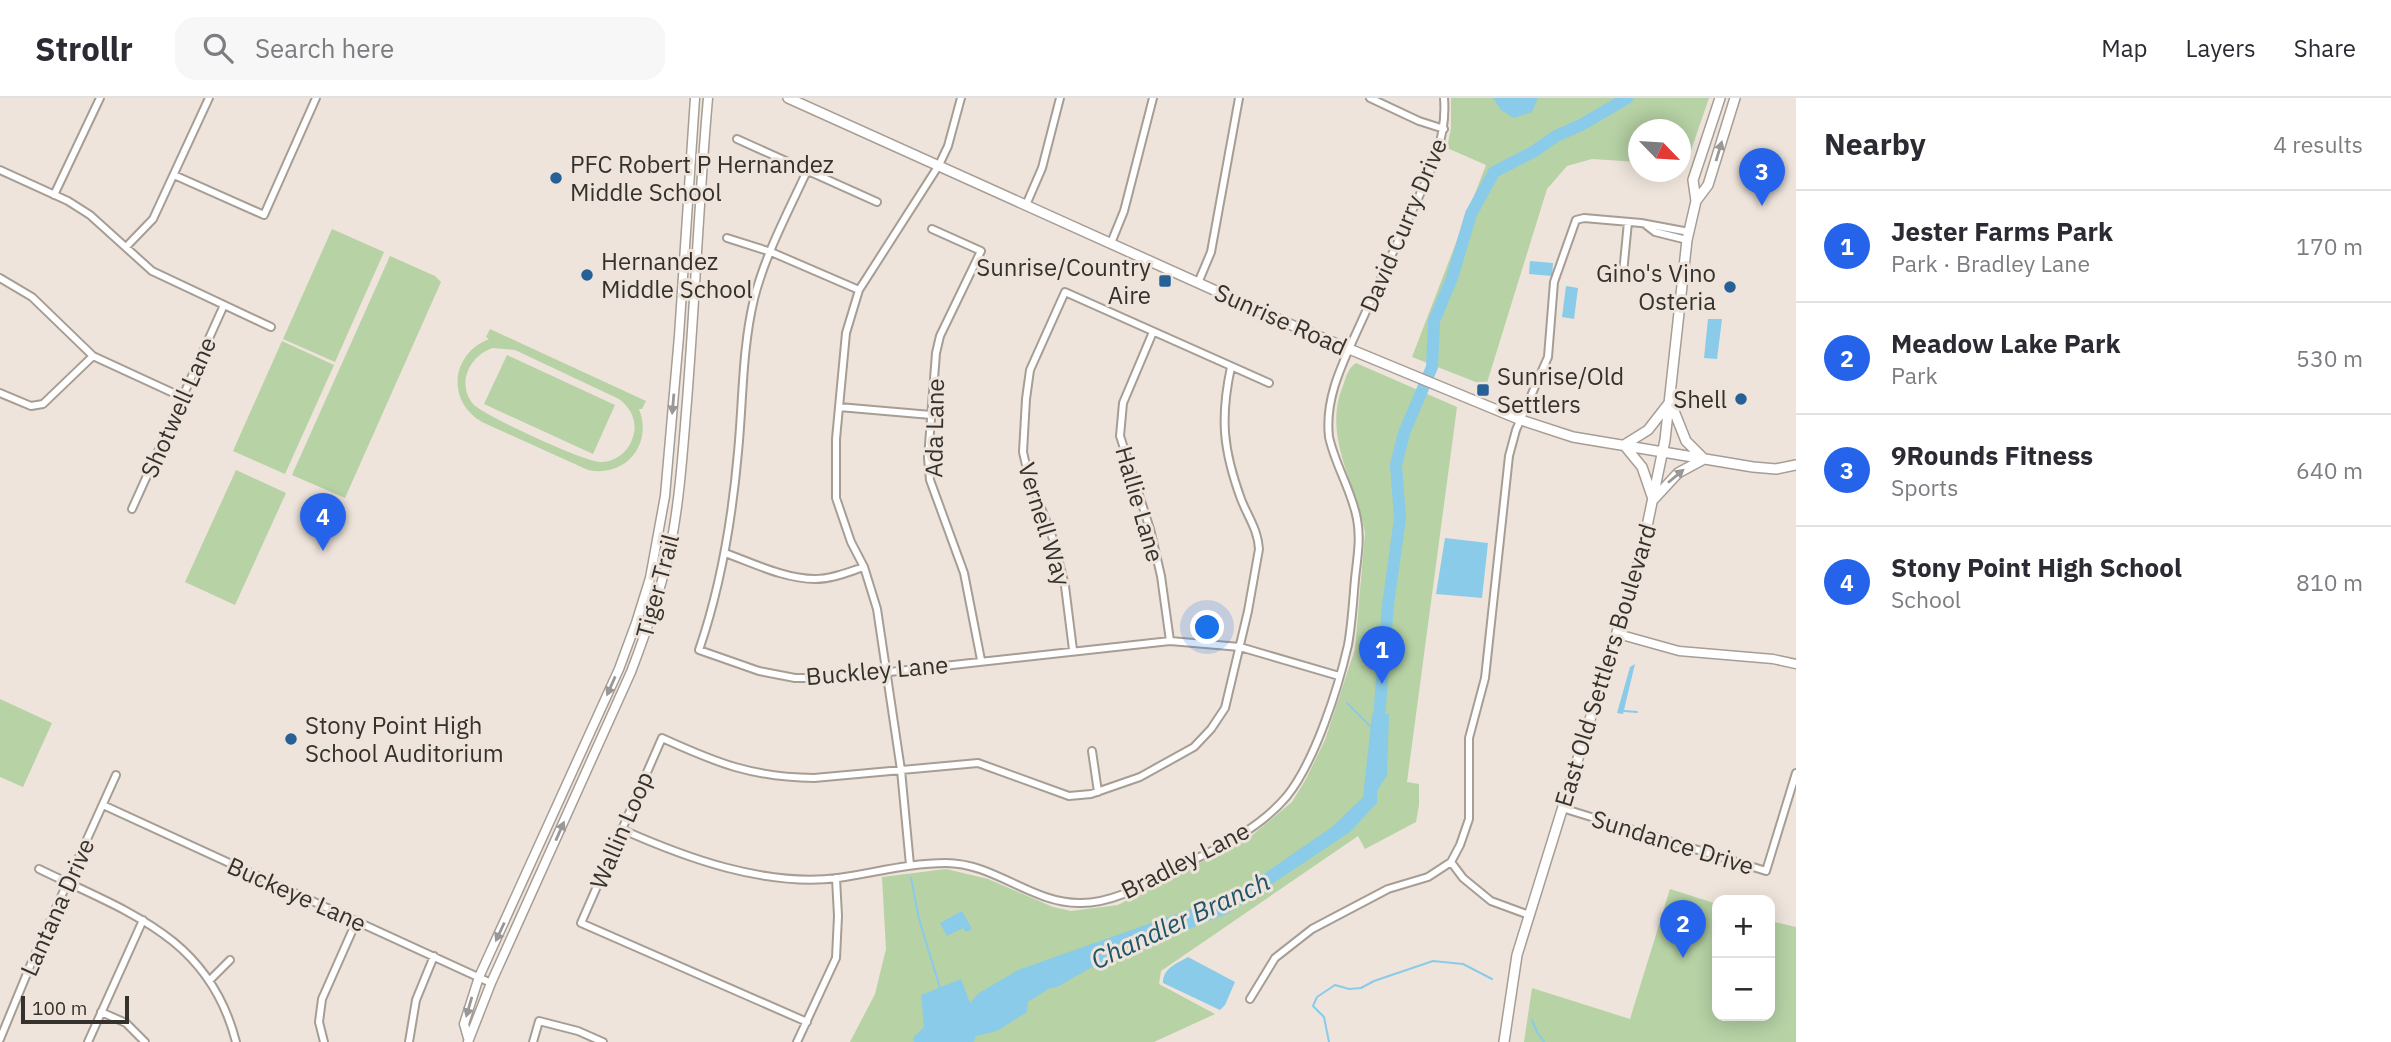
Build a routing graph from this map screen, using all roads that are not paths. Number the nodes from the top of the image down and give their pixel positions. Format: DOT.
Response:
graph roads {
  1 [pos="100,98"];
  2 [pos="209,98"];
  3 [pos="316,98"];
  4 [pos="695,98"];
  5 [pos="708,98"];
  6 [pos="788,98"];
  7 [pos="961,98"];
  8 [pos="1060,98"];
  9 [pos="1153,98"];
  10 [pos="1239,98"];
  11 [pos="1370,98"];
  12 [pos="1444,98"];
  13 [pos="1720,98"];
  14 [pos="1735,98"];
  15 [pos="1444,129"];
  16 [pos="737,139"];
  17 [pos="939,165"];
  18 [pos="0,170"];
  19 [pos="807,171"];
  20 [pos="174,175"];
  21 [pos="54,195"];
  22 [pos="1696,201"];
  23 [pos="877,202"];
  24 [pos="1026,205"];
  25 [pos="1628,222"];
  26 [pos="932,229"];
  27 [pos="1688,236"];
  28 [pos="727,238"];
  29 [pos="1111,243"];
  30 [pos="126,247"];
  31 [pos="771,252"];
  32 [pos="1623,273"];
  33 [pos="0,278"];
  34 [pos="1198,283"];
  35 [pos="859,290"];
  36 [pos="224,305"];
  37 [pos="271,327"];
  38 [pos="1153,332"];
  39 [pos="1349,349"];
  40 [pos="93,356"];
  41 [pos="1231,367"];
  42 [pos="1269,383"];
  43 [pos="0,393"];
  44 [pos="182,397"];
  45 [pos="1670,401"];
  46 [pos="839,407"];
  47 [pos="931,415"];
  48 [pos="1521,420"];
  49 [pos="1624,445"];
  50 [pos="1663,452"];
  51 [pos="1704,458"];
  52 [pos="1796,465"];
  53 [pos="1653,500"];
  54 [pos="132,509"];
  55 [pos="725,553"];
  56 [pos="863,568"];
  57 [pos="1618,634"];
  58 [pos="1170,641"];
  59 [pos="1240,647"];
  60 [pos="1073,650"];
  61 [pos="981,660"];
  62 [pos="1796,664"];
  63 [pos="887,672"];
  64 [pos="1339,676"];
  65 [pos="1092,751"];
  66 [pos="901,770"];
  67 [pos="1796,773"];
  68 [pos="116,775"];
  69 [pos="1098,792"];
  70 [pos="103,805"];
  71 [pos="1562,808"];
  72 [pos="621,829"];
  73 [pos="1451,862"];
  74 [pos="910,865"];
  75 [pos="38,869"];
  76 [pos="836,878"];
  77 [pos="67,883"];
  78 [pos="1529,915"];
  79 [pos="143,920"];
  80 [pos="357,920"];
  81 [pos="434,956"];
  82 [pos="230,960"];
  83 [pos="479,977"];
  84 [pos="210,980"];
  85 [pos="491,983"];
  86 [pos="1250,999"];
  87 [pos="101,1012"];
  88 [pos="807,1022"];
  89 [pos="0,1039"];
  90 [pos="468,1040"];
  91 [pos="88,1042"];
  92 [pos="145,1042"];
  93 [pos="236,1042"];
  94 [pos="324,1042"];
  95 [pos="409,1042"];
  96 [pos="533,1042"];
  97 [pos="603,1042"];
  98 [pos="797,1042"];
  99 [pos="1504,1042"];
  1 -- 21 [label="street"];
  2 -- 20 [label="street"];
  3 -- 20 [label="street"];
  4 -- 83 [label="street, Tiger Trail, one-way"];
  85 -- 5 [label="street, Tiger Trail, one-way"];
  6 -- 17 [label="main road, Sunrise Road"];
  7 -- 17 [label="street"];
  8 -- 24 [label="street"];
  9 -- 29 [label="street"];
  10 -- 34 [label="street"];
  11 -- 15 [label="street"];
  12 -- 15 [label="street, David Curry Drive"];
  13 -- 22 [label="main road, East Old Settlers Boulevard"];
  22 -- 14 [label="main road, East Old Settlers Boulevard, one-way"];
  15 -- 39 [label="street, David Curry Drive"];
  16 -- 19 [label="street"];
  17 -- 24 [label="main road, Sunrise Road"];
  17 -- 35 [label="street"];
  18 -- 21 [label="street"];
  19 -- 23 [label="street"];
  19 -- 31 [label="street, Buckley Lane"];
  20 -- 30 [label="street"];
  21 -- 30 [label="street"];
  22 -- 27 [label="main road, East Old Settlers Boulevard"];
  24 -- 29 [label="main road, Sunrise Road"];
  25 -- 27 [label="street"];
  25 -- 32 [label="street"];
  25 -- 48 [label="street"];
  26 -- 47 [label="street, Ada Lane"];
  27 -- 45 [label="main road, East Old Settlers Boulevard"];
  28 -- 31 [label="street"];
  29 -- 34 [label="main road, Sunrise Road"];
  30 -- 36 [label="street"];
  31 -- 35 [label="street"];
  31 -- 55 [label="street, Buckley Lane"];
  33 -- 40 [label="street"];
  34 -- 39 [label="main road, Sunrise Road"];
  35 -- 46 [label="street"];
  36 -- 37 [label="street"];
  36 -- 44 [label="street, Shotwell Lane"];
  38 -- 41 [label="street, Vernell Way"];
  38 -- 58 [label="street, Hallie Lane"];
  38 -- 60 [label="street, Vernell Way"];
  39 -- 48 [label="main road, Sunrise Road"];
  39 -- 64 [label="street, Bradley Lane"];
  40 -- 43 [label="street"];
  40 -- 44 [label="street"];
  41 -- 42 [label="street, Vernell Way"];
  41 -- 59 [label="street"];
  44 -- 54 [label="street, Shotwell Lane"];
  45 -- 49 [label="main road"];
  45 -- 50 [label="main road, East Old Settlers Boulevard"];
  45 -- 51 [label="main road"];
  46 -- 47 [label="street"];
  46 -- 56 [label="street"];
  47 -- 61 [label="street, Ada Lane"];
  48 -- 49 [label="main road, Sunrise Road"];
  48 -- 73 [label="street"];
  49 -- 50 [label="main road, Sunrise Road"];
  49 -- 53 [label="main road"];
  50 -- 51 [label="main road, Sunrise Road"];
  50 -- 53 [label="main road, East Old Settlers Boulevard"];
  51 -- 52 [label="main road, Sunrise Road"];
  53 -- 51 [label="main road, one-way"];
  53 -- 57 [label="main road, East Old Settlers Boulevard"];
  55 -- 56 [label="street"];
  55 -- 63 [label="street, Buckley Lane"];
  56 -- 63 [label="street"];
  57 -- 62 [label="street"];
  57 -- 71 [label="main road, East Old Settlers Boulevard"];
  58 -- 59 [label="street, Buckley Lane"];
  58 -- 60 [label="street, Buckley Lane"];
  59 -- 64 [label="street, Buckley Lane"];
  59 -- 69 [label="street"];
  60 -- 61 [label="street, Buckley Lane"];
  61 -- 63 [label="street, Buckley Lane"];
  63 -- 66 [label="street"];
  64 -- 74 [label="street, Bradley Lane"];
  65 -- 69 [label="street"];
  66 -- 69 [label="street"];
  66 -- 72 [label="street, Wallin Loop"];
  66 -- 74 [label="street"];
  67 -- 71 [label="street, Sundance Drive"];
  68 -- 70 [label="street, Lantana Drive"];
  70 -- 77 [label="street, Lantana Drive"];
  70 -- 80 [label="street, Buckeye Lane"];
  71 -- 78 [label="main road, East Old Settlers Boulevard"];
  72 -- 76 [label="street, Bradley Lane"];
  72 -- 88 [label="street, Wallin Loop"];
  73 -- 78 [label="street"];
  73 -- 86 [label="street"];
  74 -- 76 [label="street, Bradley Lane"];
  75 -- 77 [label="street"];
  76 -- 88 [label="street"];
  77 -- 79 [label="street"];
  77 -- 89 [label="street, Lantana Drive"];
  78 -- 99 [label="main road, East Old Settlers Boulevard"];
  79 -- 84 [label="street"];
  79 -- 87 [label="street"];
  80 -- 81 [label="street, Buckeye Lane"];
  80 -- 94 [label="street"];
  81 -- 83 [label="street, Buckeye Lane"];
  81 -- 95 [label="street"];
  82 -- 84 [label="street"];
  83 -- 85 [label="street, Buckeye Lane"];
  83 -- 90 [label="street, Tiger Trail, one-way"];
  84 -- 93 [label="street"];
  85 -- 90 [label="street, Tiger Trail"];
  87 -- 91 [label="street"];
  87 -- 92 [label="street"];
  88 -- 98 [label="street"];
  96 -- 97 [label="street"];
}
